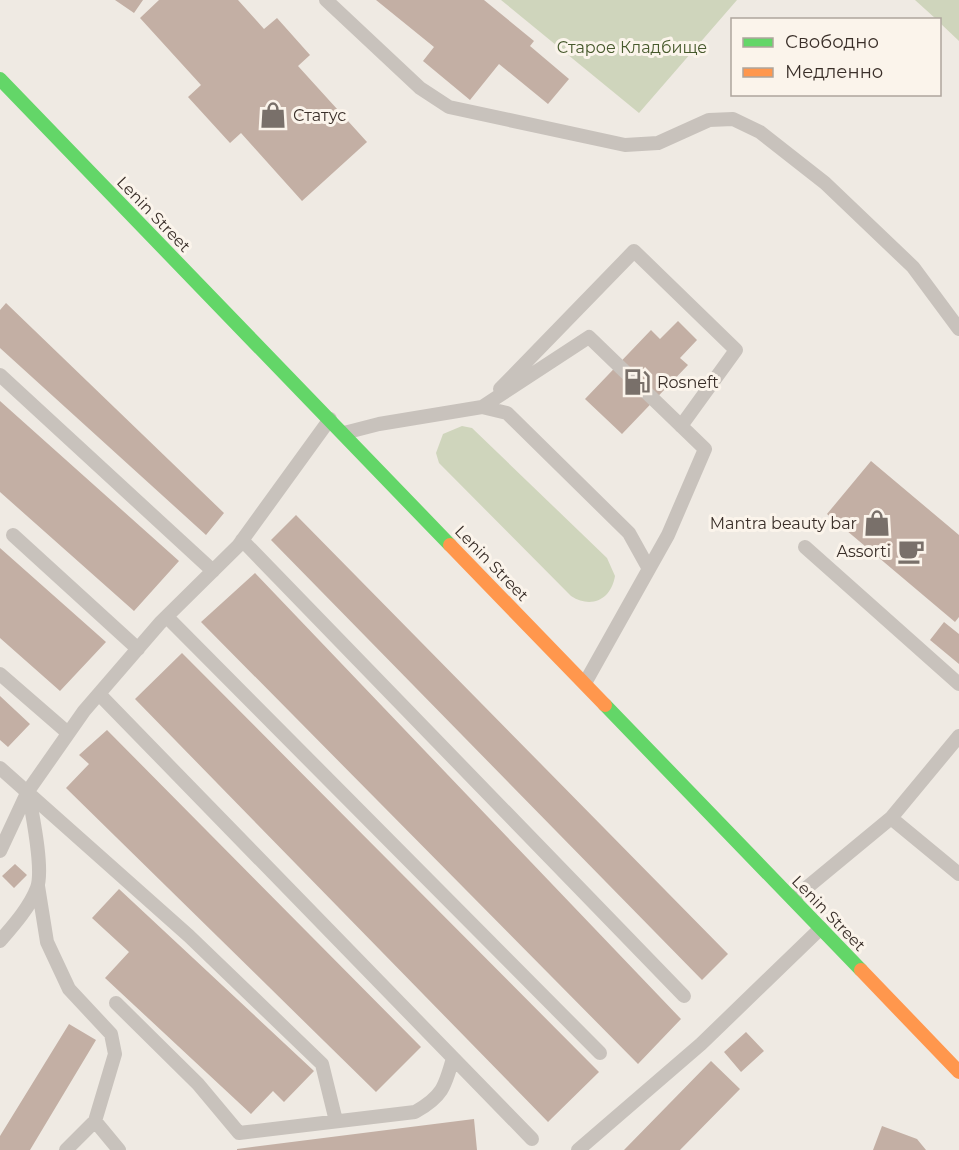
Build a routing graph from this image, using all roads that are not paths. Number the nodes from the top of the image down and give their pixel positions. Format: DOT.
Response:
graph roads {
  1 [pos="326,0"];
  2 [pos="0,79"];
  3 [pos="959,329"];
  4 [pos="0,375"];
  5 [pos="482,407"];
  6 [pos="330,419"];
  7 [pos="681,426"];
  8 [pos="344,434"];
  9 [pos="13,535"];
  10 [pos="242,540"];
  11 [pos="805,547"];
  12 [pos="649,569"];
  13 [pos="213,571"];
  14 [pos="166,617"];
  15 [pos="138,649"];
  16 [pos="0,674"];
  17 [pos="585,683"];
  18 [pos="959,684"];
  19 [pos="99,694"];
  20 [pos="69,733"];
  21 [pos="959,736"];
  22 [pos="0,768"];
  23 [pos="28,791"];
  24 [pos="891,818"];
  25 [pos="0,851"];
  26 [pos="959,874"];
  27 [pos="38,886"];
  28 [pos="793,899"];
  29 [pos="821,928"];
  30 [pos="0,941"];
  31 [pos="684,996"];
  32 [pos="116,1003"];
  33 [pos="600,1053"];
  34 [pos="453,1058"];
  35 [pos="959,1072"];
  36 [pos="336,1121"];
  37 [pos="95,1122"];
  38 [pos="532,1139"];
  39 [pos="66,1150"];
  40 [pos="119,1150"];
  41 [pos="578,1150"];
  1 -- 3 [label="lane"];
  2 -- 6 [label="main road, Lenin Street"];
  4 -- 13 [label="lane"];
  5 -- 7 [label="lane"];
  5 -- 7 [label="lane"];
  5 -- 8 [label="lane"];
  5 -- 12 [label="lane"];
  6 -- 8 [label="main road, Lenin Street"];
  6 -- 10 [label="lane"];
  7 -- 12 [label="lane"];
  8 -- 17 [label="main road, Lenin Street"];
  9 -- 15 [label="lane"];
  10 -- 13 [label="lane"];
  10 -- 31 [label="lane"];
  11 -- 18 [label="lane"];
  12 -- 17 [label="lane"];
  13 -- 14 [label="lane"];
  14 -- 15 [label="lane"];
  14 -- 33 [label="lane"];
  15 -- 19 [label="lane"];
  16 -- 20 [label="lane"];
  17 -- 28 [label="main road, Lenin Street"];
  19 -- 20 [label="lane"];
  19 -- 34 [label="lane"];
  20 -- 23 [label="lane"];
  21 -- 24 [label="lane"];
  22 -- 23 [label="lane"];
  23 -- 25 [label="lane"];
  23 -- 27 [label="lane"];
  23 -- 36 [label="lane"];
  24 -- 26 [label="lane"];
  24 -- 28 [label="lane"];
  27 -- 30 [label="lane"];
  27 -- 37 [label="lane"];
  28 -- 29 [label="main road, Lenin Street"];
  29 -- 35 [label="main road, Lenin Street"];
  29 -- 41 [label="lane"];
  32 -- 36 [label="lane"];
  34 -- 36 [label="lane"];
  34 -- 38 [label="lane"];
  37 -- 39 [label="lane"];
  37 -- 40 [label="lane"];
}
